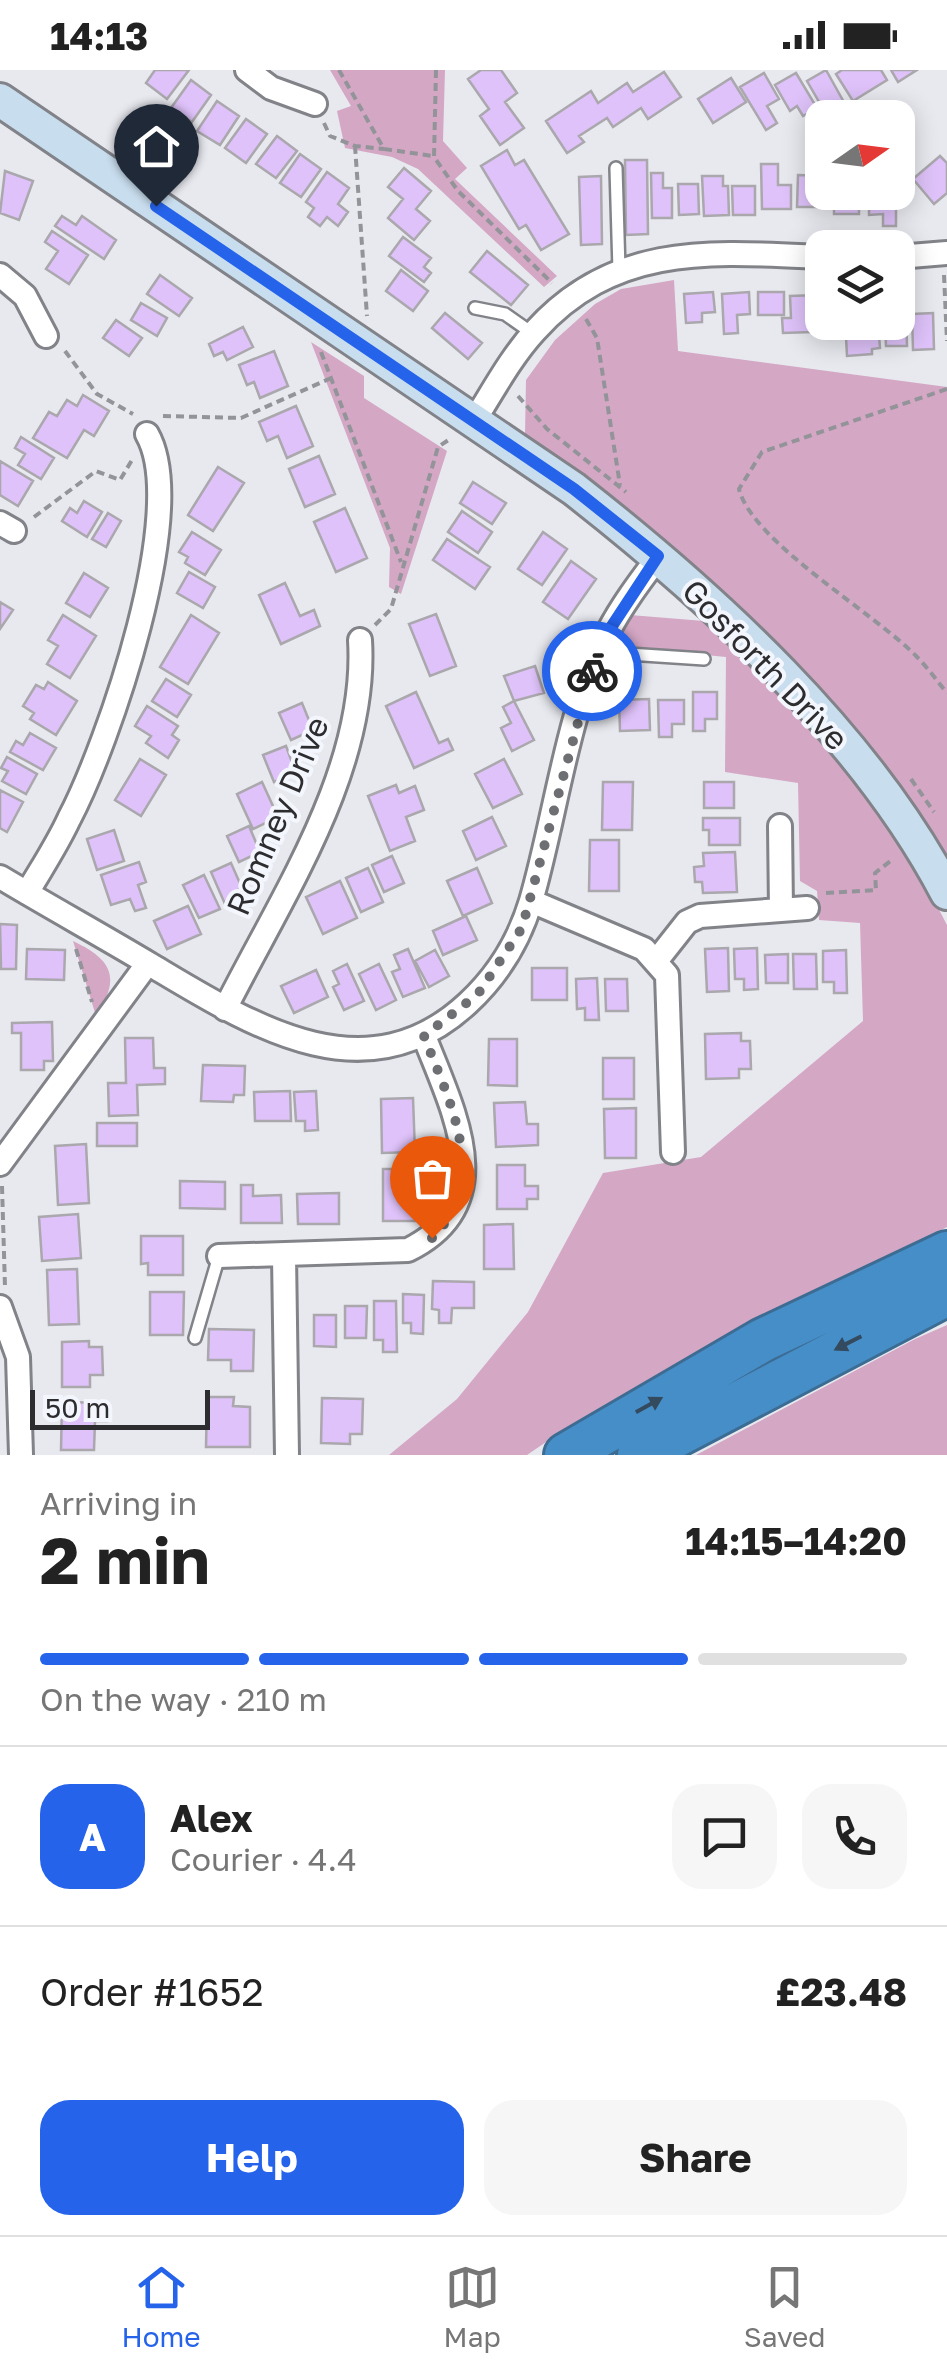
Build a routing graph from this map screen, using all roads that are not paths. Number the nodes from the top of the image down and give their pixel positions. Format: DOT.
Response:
graph roads {
  1 [pos="247,70"];
  2 [pos="0,100"];
  3 [pos="315,104"];
  4 [pos="616,168"];
  5 [pos="945,254"];
  6 [pos="915,256"];
  7 [pos="805,257"];
  8 [pos="618,270"];
  9 [pos="0,275"];
  10 [pos="476,308"];
  11 [pos="532,333"];
  12 [pos="46,336"];
  13 [pos="474,421"];
  14 [pos="146,422"];
  15 [pos="658,556"];
  16 [pos="360,640"];
  17 [pos="598,652"];
  18 [pos="704,659"];
  19 [pos="780,826"];
  20 [pos="0,877"];
  21 [pos="27,893"];
  22 [pos="947,893"];
  23 [pos="531,901"];
  24 [pos="807,908"];
  25 [pos="780,910"];
  26 [pos="658,960"];
  27 [pos="148,963"];
  28 [pos="225,1009"];
  29 [pos="424,1036"];
  30 [pos="673,1152"];
  31 [pos="1,1163"];
  32 [pos="218,1256"];
  33 [pos="284,1256"];
  34 [pos="937,1278"];
  35 [pos="0,1307"];
  36 [pos="195,1338"];
  37 [pos="21,1455"];
  38 [pos="287,1455"];
  39 [pos="566,1455"];
  40 [pos="639,1455"];
  1 -- 3 [label="street"];
  2 -- 13 [label="street, Gosforth Drive"];
  4 -- 8 [label="lane"];
  5 -- 6 [label="street"];
  7 -- 8 [label="street"];
  8 -- 11 [label="street"];
  9 -- 12 [label="street"];
  10 -- 11 [label="lane"];
  11 -- 13 [label="street"];
  13 -- 15 [label="street, Gosforth Drive"];
  14 -- 21 [label="street"];
  15 -- 17 [label="street"];
  15 -- 22 [label="street, Gosforth Drive"];
  16 -- 28 [label="street, Romney Drive"];
  17 -- 18 [label="lane"];
  17 -- 23 [label="street"];
  19 -- 25 [label="street"];
  20 -- 21 [label="street"];
  21 -- 27 [label="street"];
  23 -- 26 [label="street"];
  23 -- 29 [label="street"];
  24 -- 25 [label="street"];
  25 -- 26 [label="street"];
  26 -- 30 [label="street"];
  27 -- 28 [label="street"];
  27 -- 31 [label="street"];
  28 -- 29 [label="street"];
  29 -- 33 [label="street"];
  32 -- 33 [label="street"];
  32 -- 36 [label="lane"];
  33 -- 38 [label="street"];
  39 -- 34 [label="highway, one-way"];
  34 -- 40 [label="highway, one-way"];
  35 -- 37 [label="street"];
}
